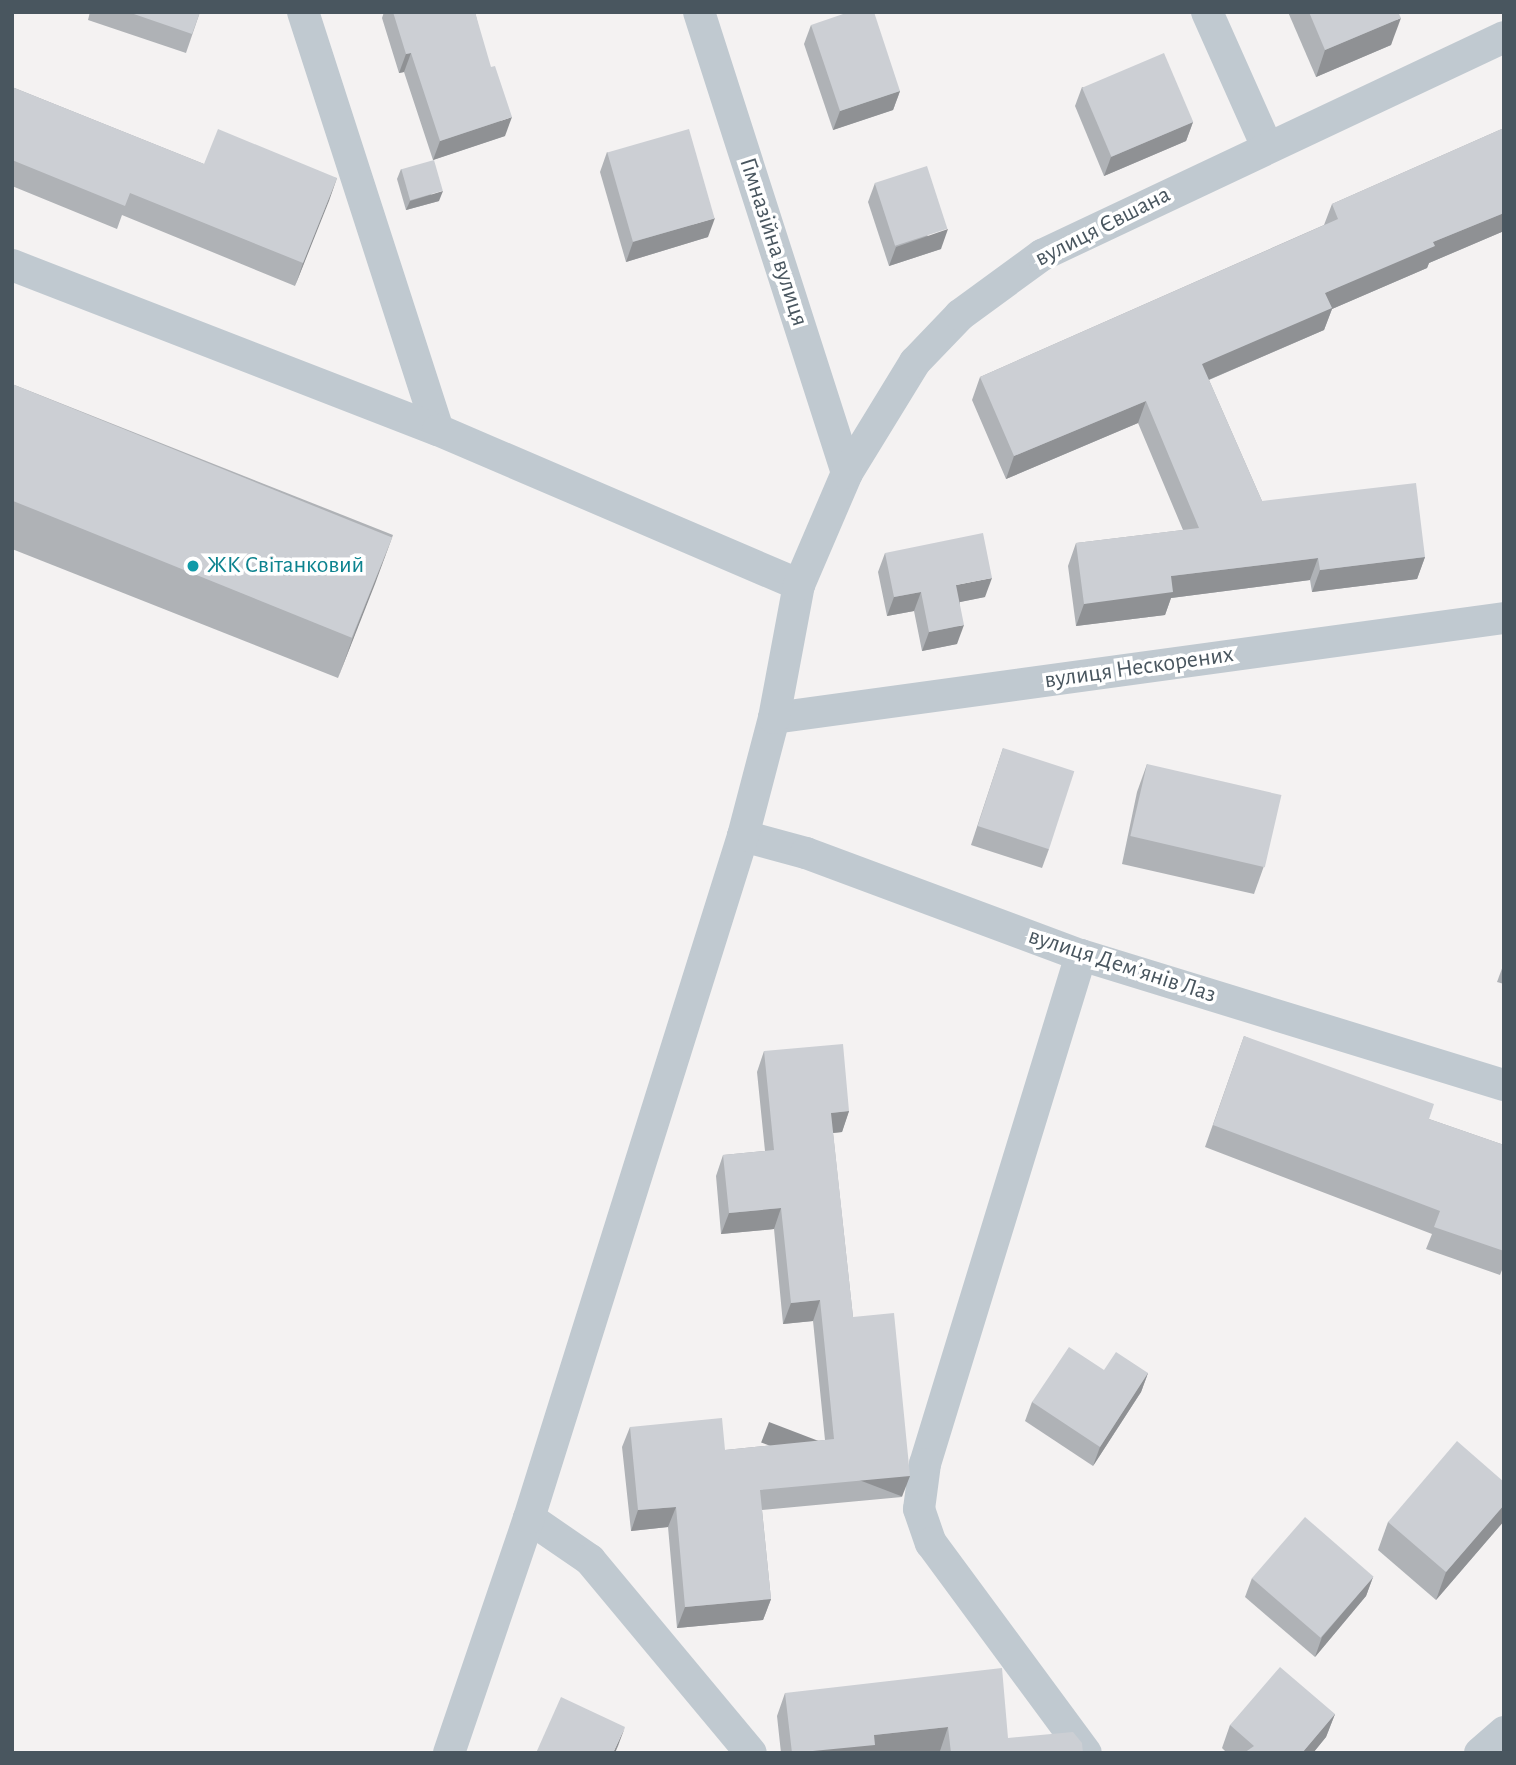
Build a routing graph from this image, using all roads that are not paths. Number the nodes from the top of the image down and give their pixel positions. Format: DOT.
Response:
graph roads {
  1 [pos="303,12"];
  2 [pos="699,12"];
  3 [pos="1207,12"];
  4 [pos="1504,37"];
  5 [pos="1268,147"];
  6 [pos="12,265"];
  7 [pos="438,430"];
  8 [pos="847,473"];
  9 [pos="799,585"];
  10 [pos="1504,618"];
  11 [pos="774,718"];
  12 [pos="743,836"];
  13 [pos="1081,956"];
  14 [pos="1504,1085"];
  15 [pos="529,1518"];
  16 [pos="1504,1732"];
  17 [pos="449,1753"];
  18 [pos="751,1753"];
  19 [pos="1086,1753"];
  20 [pos="1480,1753"];
  1 -- 7 [label="street"];
  2 -- 8 [label="street, Гімназійна вулиця"];
  3 -- 5 [label="street"];
  4 -- 5 [label="street, вулиця Євшана"];
  5 -- 8 [label="street, вулиця Євшана"];
  6 -- 7 [label="street"];
  7 -- 9 [label="street"];
  8 -- 9 [label="street, вулиця Євшана"];
  9 -- 11 [label="street, вулиця Євшана"];
  10 -- 11 [label="street, вулиця Нескорених"];
  11 -- 12 [label="street, вулиця Євшана"];
  12 -- 13 [label="street, вулиця Демʼянів Лаз"];
  12 -- 15 [label="street, вулиця Євшана"];
  13 -- 14 [label="street, вулиця Демʼянів Лаз"];
  13 -- 19 [label="street"];
  15 -- 17 [label="street, вулиця Євшана"];
  15 -- 18 [label="street"];
  16 -- 20 [label="street"];
}
